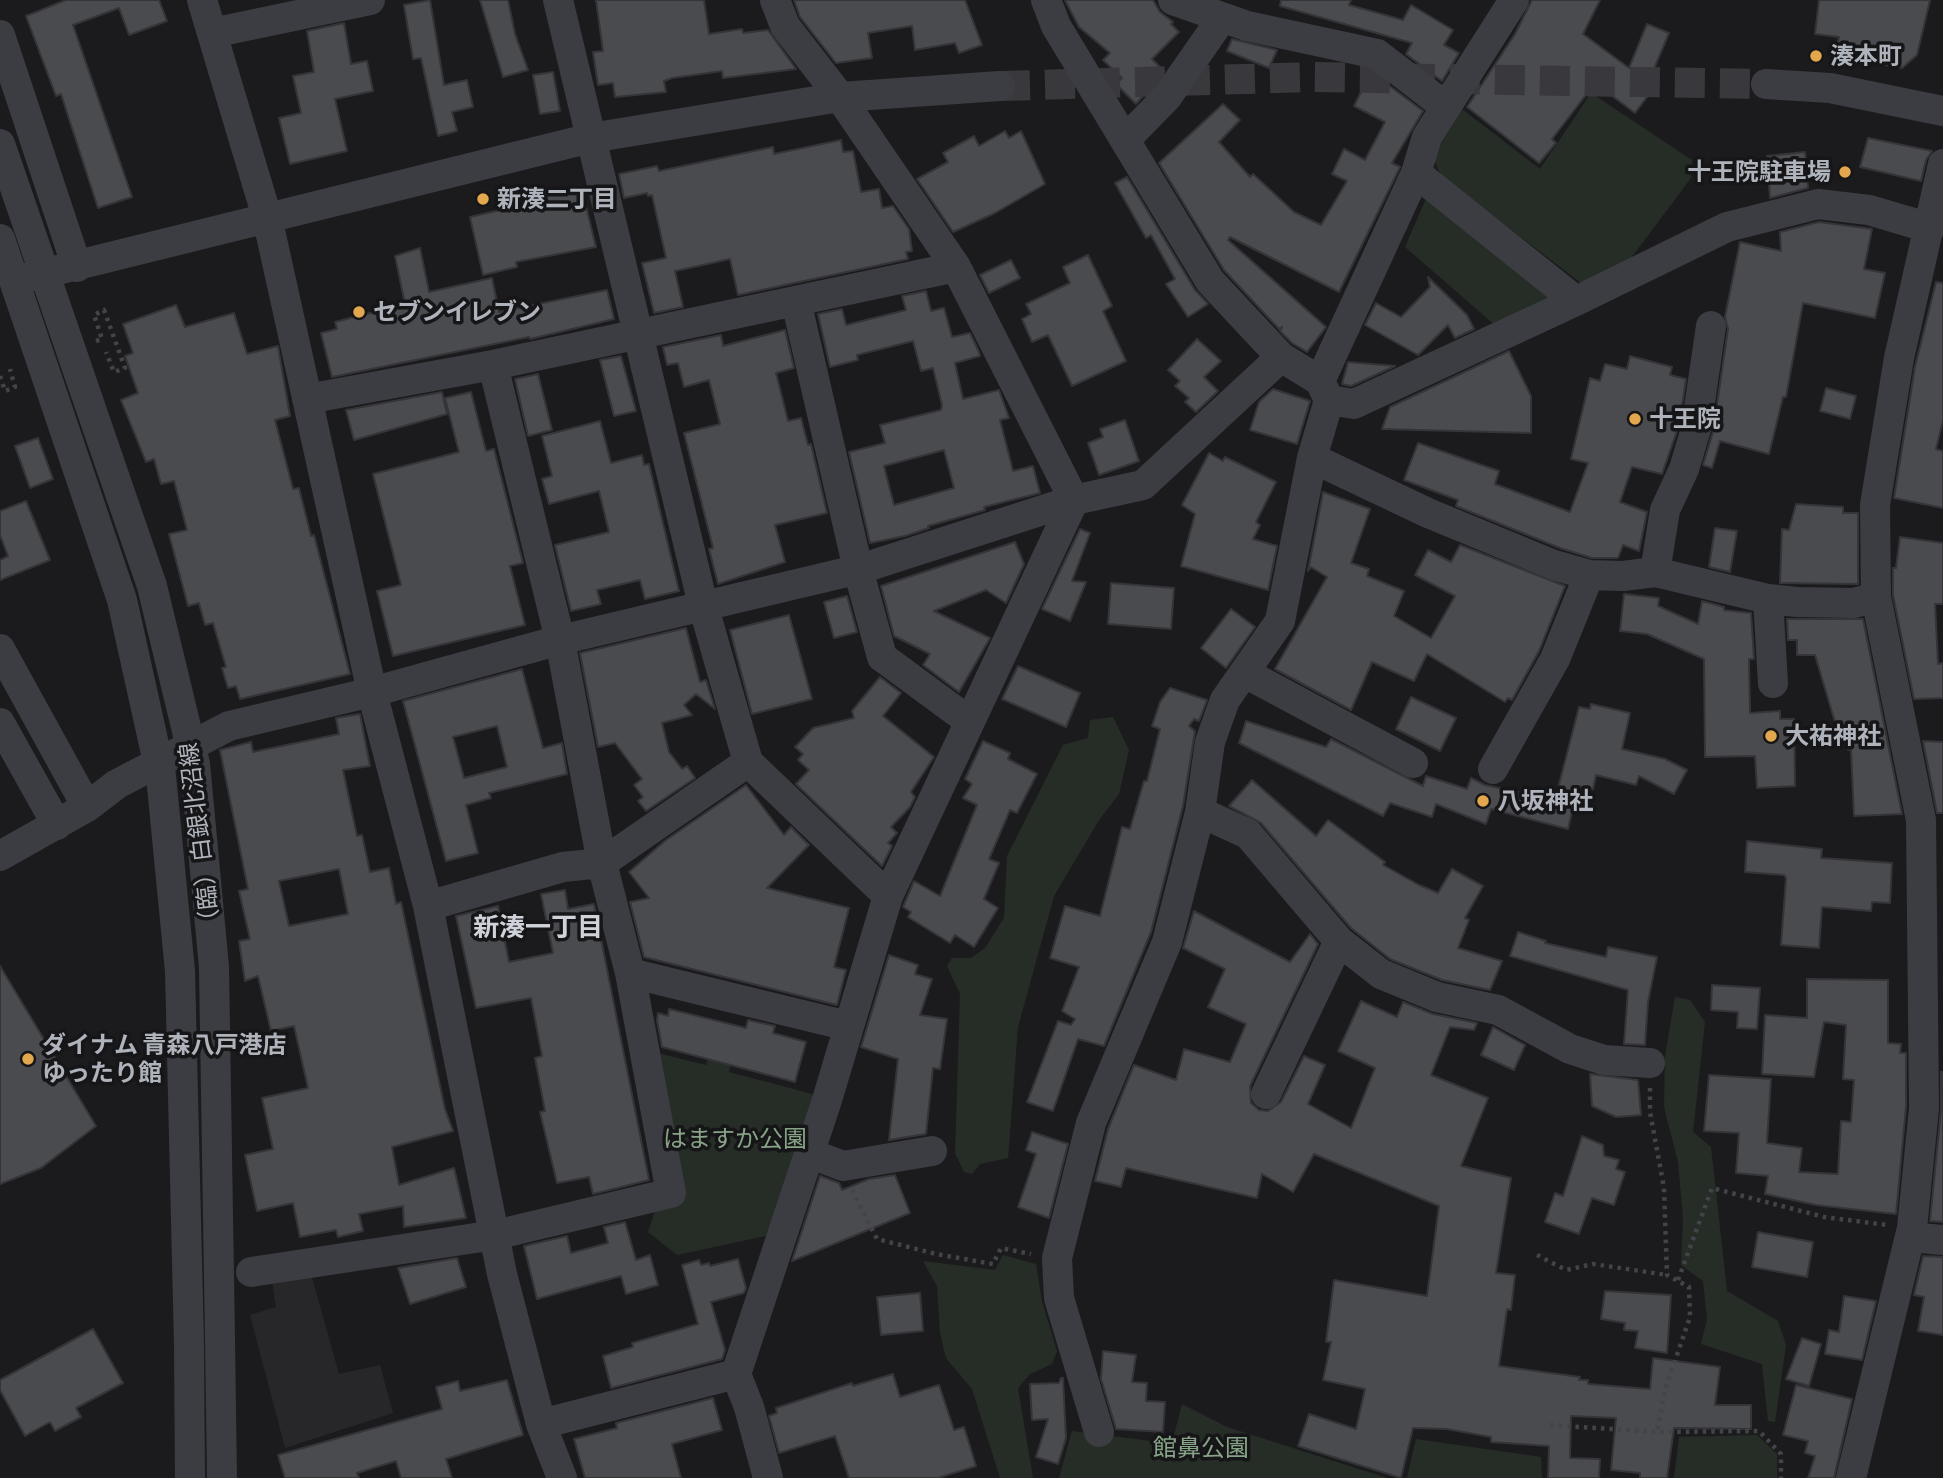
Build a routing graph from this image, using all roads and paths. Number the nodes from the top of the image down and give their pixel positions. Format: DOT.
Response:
graph roads {
  1 [pos="202,0"];
  2 [pos="370,0"];
  3 [pos="558,0"];
  4 [pos="775,0"];
  5 [pos="1046,0"];
  6 [pos="1173,0"];
  7 [pos="1514,0"];
  8 [pos="1222,18"];
  9 [pos="212,33"];
  10 [pos="0,35"];
  11 [pos="1766,84"];
  12 [pos="1000,86"];
  13 [pos="840,97"];
  14 [pos="1446,107"];
  15 [pos="1943,111"];
  16 [pos="591,138"];
  17 [pos="1125,140"];
  18 [pos="0,144"];
  19 [pos="1943,164"];
  20 [pos="1416,173"];
  21 [pos="267,217"];
  22 [pos="1930,228"];
  23 [pos="0,239"];
  24 [pos="77,267"];
  25 [pos="956,267"];
  26 [pos="0,284"];
  27 [pos="796,301"];
  28 [pos="1576,301"];
  29 [pos="1711,326"];
  30 [pos="637,332"];
  31 [pos="92,343"];
  32 [pos="106,352"];
  33 [pos="1281,357"];
  34 [pos="493,365"];
  35 [pos="10,369"];
  36 [pos="0,376"];
  37 [pos="1324,390"];
  38 [pos="307,399"];
  39 [pos="1312,458"];
  40 [pos="1074,500"];
  41 [pos="858,569"];
  42 [pos="1655,572"];
  43 [pos="1589,575"];
  44 [pos="1876,597"];
  45 [pos="1768,599"];
  46 [pos="703,605"];
  47 [pos="560,640"];
  48 [pos="0,649"];
  49 [pos="1245,673"];
  50 [pos="1773,683"];
  51 [pos="372,692"];
  52 [pos="969,721"];
  53 [pos="0,723"];
  54 [pos="748,762"];
  55 [pos="1413,763"];
  56 [pos="1493,769"];
  57 [pos="87,807"];
  58 [pos="1200,812"];
  59 [pos="57,825"];
  60 [pos="0,856"];
  61 [pos="603,863"];
  62 [pos="888,896"];
  63 [pos="428,906"];
  64 [pos="1339,942"];
  65 [pos="630,973"];
  66 [pos="848,1026"];
  67 [pos="1650,1063"];
  68 [pos="1266,1094"];
  69 [pos="932,1151"];
  70 [pos="809,1153"];
  71 [pos="843,1166"];
  72 [pos="1911,1233"];
  73 [pos="495,1235"];
  74 [pos="1943,1240"];
  75 [pos="1536,1255"];
  76 [pos="1057,1258"];
  77 [pos="251,1272"];
  78 [pos="1667,1275"];
  79 [pos="1678,1280"];
  80 [pos="736,1374"];
  81 [pos="541,1424"];
  82 [pos="1550,1425"];
  83 [pos="1099,1432"];
  84 [pos="1657,1432"];
  85 [pos="190,1478"];
  86 [pos="222,1478"];
  87 [pos="562,1478"];
  88 [pos="768,1478"];
  89 [pos="1781,1478"];
  90 [pos="1851,1478"];
  1 -- 9 [label="street"];
  2 -- 9 [label="street"];
  3 -- 16 [label="street"];
  4 -- 13 [label="street"];
  5 -- 17 [label="street"];
  6 -- 8 [label="street"];
  7 -- 14 [label="street"];
  8 -- 14 [label="street"];
  8 -- 17 [label="street"];
  9 -- 21 [label="street"];
  10 -- 24 [label="street"];
  11 -- 15 [label="street"];
  12 -- 13 [label="street"];
  13 -- 16 [label="street"];
  13 -- 25 [label="street"];
  14 -- 20 [label="street"];
  16 -- 21 [label="street"];
  16 -- 30 [label="street"];
  17 -- 33 [label="street"];
  18 -- 86 [label="street, （臨）白銀北沼線, bridge"];
  19 -- 22 [label="street"];
  20 -- 28 [label="street"];
  20 -- 37 [label="street"];
  21 -- 24 [label="street"];
  21 -- 38 [label="street"];
  22 -- 28 [label="street"];
  22 -- 44 [label="street"];
  23 -- 85 [label="street, （臨）白銀北沼線, bridge"];
  24 -- 26 [label="street"];
  25 -- 27 [label="street"];
  25 -- 40 [label="street"];
  27 -- 30 [label="street"];
  27 -- 41 [label="street"];
  28 -- 37 [label="street"];
  29 -- 42 [label="street"];
  30 -- 34 [label="street"];
  30 -- 46 [label="street"];
  31 -- 32 [label="path"];
  33 -- 37 [label="street"];
  33 -- 40 [label="street"];
  34 -- 38 [label="street"];
  34 -- 47 [label="street"];
  35 -- 36 [label="path"];
  37 -- 39 [label="street"];
  38 -- 51 [label="street"];
  39 -- 43 [label="street"];
  39 -- 49 [label="street"];
  40 -- 41 [label="street"];
  40 -- 52 [label="street"];
  41 -- 46 [label="street"];
  41 -- 52 [label="street"];
  42 -- 43 [label="street"];
  42 -- 45 [label="street"];
  43 -- 56 [label="street"];
  44 -- 45 [label="street"];
  44 -- 72 [label="street"];
  45 -- 50 [label="street"];
  46 -- 47 [label="street"];
  46 -- 54 [label="street"];
  47 -- 51 [label="street"];
  47 -- 61 [label="street"];
  48 -- 57 [label="street"];
  49 -- 55 [label="street"];
  49 -- 58 [label="street"];
  51 -- 57 [label="street"];
  51 -- 63 [label="street"];
  52 -- 62 [label="street"];
  53 -- 59 [label="street"];
  54 -- 61 [label="street"];
  54 -- 62 [label="street"];
  57 -- 59 [label="street"];
  58 -- 64 [label="street"];
  58 -- 76 [label="street"];
  59 -- 60 [label="street"];
  61 -- 63 [label="street"];
  61 -- 65 [label="street"];
  62 -- 66 [label="street"];
  63 -- 73 [label="street"];
  64 -- 67 [label="street"];
  64 -- 68 [label="street"];
  65 -- 66 [label="street"];
  65 -- 73 [label="street"];
  66 -- 70 [label="street"];
  67 -- 78 [label="path"];
  69 -- 71 [label="street"];
  70 -- 71 [label="street"];
  70 -- 80 [label="street"];
  71 -- 76 [label="path"];
  72 -- 74 [label="street"];
  72 -- 79 [label="path"];
  72 -- 90 [label="street"];
  73 -- 77 [label="street"];
  73 -- 81 [label="street"];
  75 -- 78 [label="path"];
  76 -- 83 [label="street"];
  78 -- 79 [label="path"];
  79 -- 84 [label="path"];
  80 -- 81 [label="street"];
  80 -- 88 [label="street"];
  81 -- 87 [label="street"];
  82 -- 84 [label="path"];
  84 -- 89 [label="path"];
}
